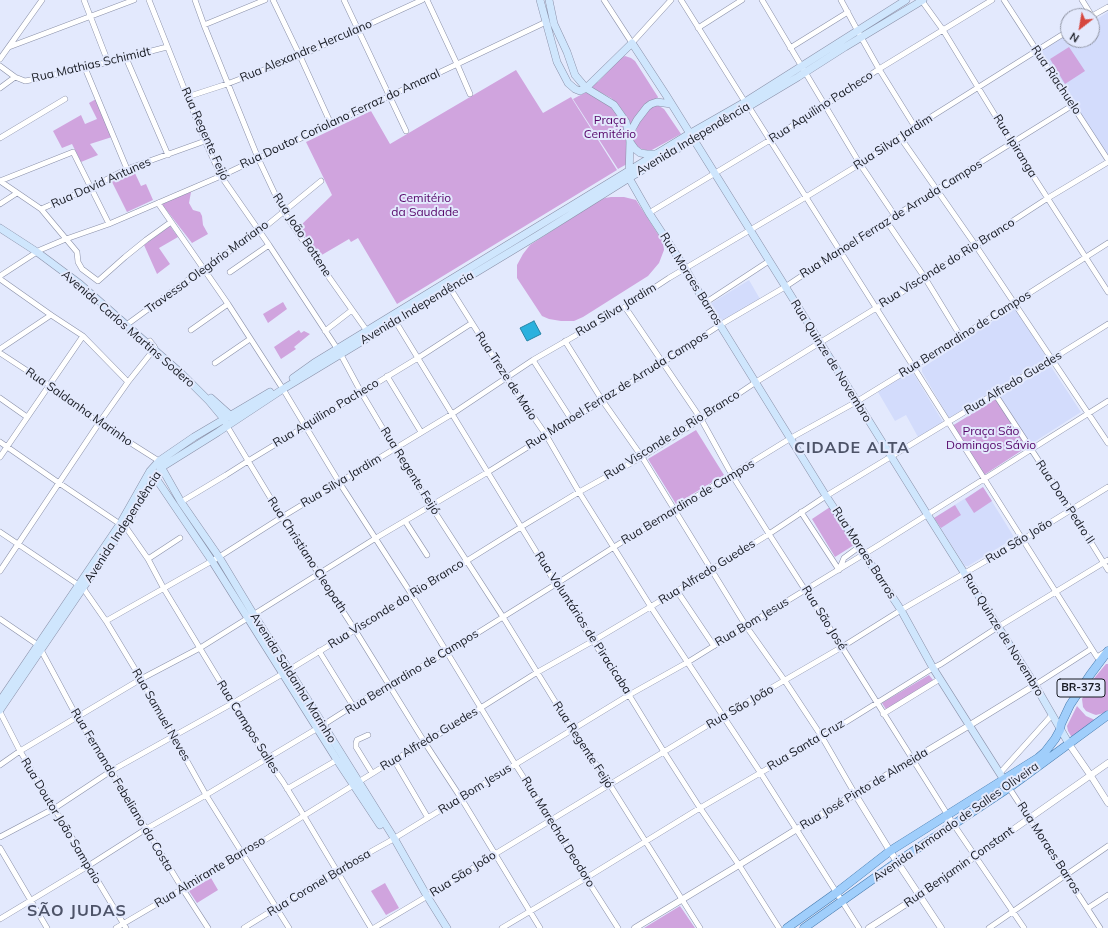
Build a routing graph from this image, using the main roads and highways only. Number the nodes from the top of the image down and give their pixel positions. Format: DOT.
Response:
graph roads {
  1 [pos="540,0"];
  2 [pos="549,0"];
  3 [pos="906,0"];
  4 [pos="923,0"];
  5 [pos="541,8"];
  6 [pos="551,13"];
  7 [pos="546,22"];
  8 [pos="859,34"];
  9 [pos="565,47"];
  10 [pos="586,88"];
  11 [pos="671,104"];
  12 [pos="691,136"];
  13 [pos="630,141"];
  14 [pos="657,154"];
  15 [pos="629,174"];
  16 [pos="0,224"];
  17 [pos="0,228"];
  18 [pos="508,244"];
  19 [pos="38,251"];
  20 [pos="450,288"];
  21 [pos="393,318"];
  22 [pos="338,351"];
  23 [pos="282,387"];
  24 [pos="260,397"];
  25 [pos="227,417"];
  26 [pos="227,426"];
  27 [pos="160,464"];
  28 [pos="150,471"];
  29 [pos="156,477"];
  30 [pos="123,525"];
  31 [pos="216,559"];
  32 [pos="81,587"];
  33 [pos="39,648"];
  34 [pos="1108,651"];
  35 [pos="0,701"];
  36 [pos="0,711"];
  37 [pos="1108,715"];
  38 [pos="320,727"];
  39 [pos="1060,730"];
  40 [pos="1069,744"];
  41 [pos="1002,776"];
  42 [pos="356,783"];
  43 [pos="447,928"];
  44 [pos="787,928"];
  45 [pos="804,928"];
  1 -- 5 [label="main road"];
  2 -- 6 [label="main road"];
  3 -- 8 [label="main road, Avenida Independência"];
  4 -- 8 [label="main road, Avenida Independência"];
  5 -- 6 [label="main road"];
  5 -- 7 [label="main road"];
  6 -- 9 [label="main road"];
  7 -- 9 [label="main road"];
  7 -- 10 [label="main road"];
  8 -- 12 [label="main road, Avenida Independência"];
  9 -- 10 [label="main road"];
  10 -- 11 [label="main road, Rua Quinze de Novembro"];
  10 -- 13 [label="main road"];
  11 -- 12 [label="main road, Rua Quinze de Novembro"];
  11 -- 13 [label="main road"];
  12 -- 14 [label="main road, Avenida Independência"];
  12 -- 15 [label="main road, Avenida Independência"];
  12 -- 39 [label="main road, Rua Quinze de Novembro"];
  13 -- 14 [label="main road"];
  13 -- 15 [label="main road"];
  14 -- 15 [label="main road, Avenida Independência"];
  15 -- 18 [label="main road, Avenida Independência"];
  15 -- 20 [label="main road, Avenida Independência"];
  15 -- 41 [label="main road, Rua Moraes Barros"];
  16 -- 19 [label="main road, Avenida Carlos Martins Sodero"];
  17 -- 19 [label="main road, Avenida Carlos Martins Sodero"];
  18 -- 20 [label="main road"];
  18 -- 21 [label="main road, Avenida Independência"];
  19 -- 25 [label="main road, Avenida Carlos Martins Sodero"];
  19 -- 25 [label="main road, Avenida Carlos Martins Sodero"];
  20 -- 21 [label="main road, Avenida Independência"];
  21 -- 22 [label="main road, Avenida Independência"];
  21 -- 22 [label="main road, Avenida Independência"];
  22 -- 23 [label="main road, Avenida Independência"];
  23 -- 24 [label="main road, Avenida Independência"];
  23 -- 26 [label="main road, Avenida Independência"];
  24 -- 25 [label="main road, Avenida Independência"];
  24 -- 26 [label="main road"];
  25 -- 26 [label="main road, Avenida Carlos Martins Sodero"];
  25 -- 27 [label="main road, Avenida Independência"];
  26 -- 27 [label="main road, Avenida Independência"];
  27 -- 28 [label="main road, Avenida Independência"];
  27 -- 29 [label="main road, Avenida Independência"];
  27 -- 31 [label="main road, Avenida Saldanha Marinho"];
  28 -- 29 [label="main road, Avenida Saldanha Marinho"];
  28 -- 30 [label="main road, Avenida Independência"];
  29 -- 30 [label="main road, Avenida Independência"];
  29 -- 31 [label="main road, Avenida Saldanha Marinho"];
  30 -- 32 [label="main road, Avenida Independência"];
  30 -- 32 [label="main road, Avenida Independência"];
  31 -- 38 [label="main road, Avenida Saldanha Marinho"];
  32 -- 33 [label="main road, Avenida Independência"];
  33 -- 35 [label="main road, Avenida Independência"];
  33 -- 36 [label="main road, Avenida Independência"];
  34 -- 39 [label="main road, BR-373"];
  37 -- 40 [label="main road, Avenida Armando de Salles Oliveira / BR-373"];
  38 -- 42 [label="main road, Avenida Saldanha Marinho"];
  38 -- 42 [label="main road, Avenida Saldanha Marinho"];
  39 -- 40 [label="main road, Rua Quinze de Novembro"];
  39 -- 41 [label="main road, Avenida Armando de Salles Oliveira / BR-373"];
  40 -- 45 [label="main road, Avenida Armando de Salles Oliveira / BR-373"];
  41 -- 44 [label="main road, Avenida Armando de Salles Oliveira / BR-373"];
  42 -- 43 [label="main road, Avenida Saldanha Marinho"];
}
